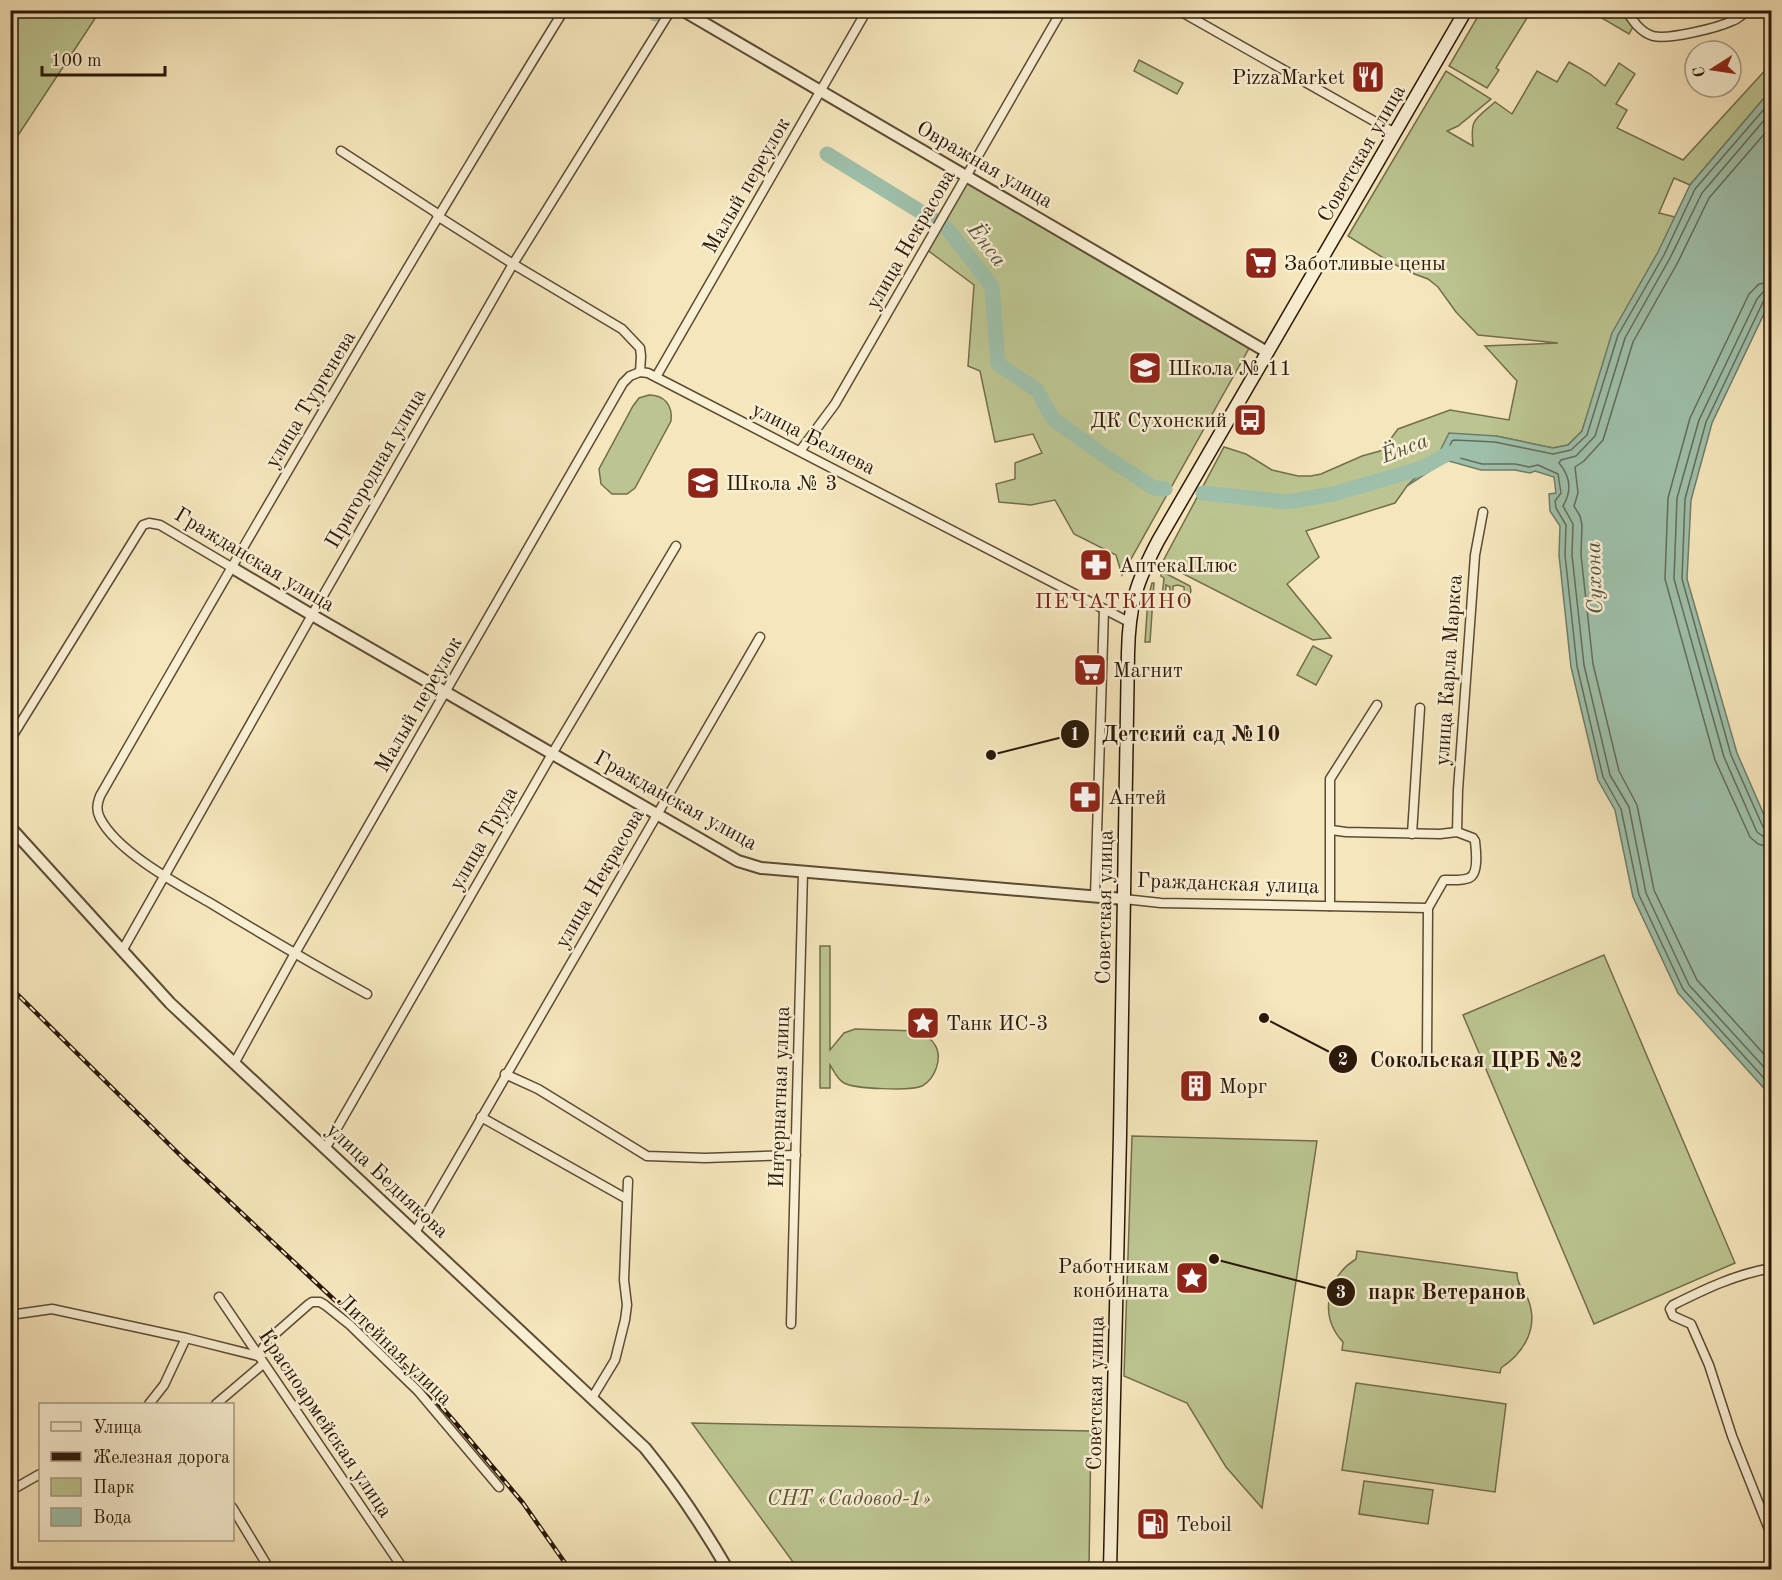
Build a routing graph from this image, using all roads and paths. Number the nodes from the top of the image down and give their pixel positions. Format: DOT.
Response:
graph roads {
  1 [pos="564,10"];
  2 [pos="671,10"];
  3 [pos="682,10"];
  4 [pos="867,10"];
  5 [pos="1062,10"];
  6 [pos="1178,10"];
  7 [pos="1466,10"];
  8 [pos="1626,10"];
  9 [pos="1748,10"];
  10 [pos="821,91"];
  11 [pos="1395,134"];
  12 [pos="341,151"];
  13 [pos="966,176"];
  14 [pos="439,217"];
  15 [pos="513,264"];
  16 [pos="1267,352"];
  17 [pos="639,372"];
  18 [pos="656,377"];
  19 [pos="800,451"];
  20 [pos="1483,512"];
  21 [pos="676,546"];
  22 [pos="231,567"];
  23 [pos="1104,609"];
  24 [pos="312,615"];
  25 [pos="1129,622"];
  26 [pos="760,638"];
  27 [pos="446,692"];
  28 [pos="1377,705"];
  29 [pos="1420,708"];
  30 [pos="10,740"];
  31 [pos="552,754"];
  32 [pos="657,815"];
  33 [pos="10,827"];
  34 [pos="1331,830"];
  35 [pos="1457,832"];
  36 [pos="1412,834"];
  37 [pos="803,872"];
  38 [pos="165,876"];
  39 [pos="1095,897"];
  40 [pos="1124,899"];
  41 [pos="1330,906"];
  42 [pos="1428,908"];
  43 [pos="122,951"];
  44 [pos="294,955"];
  45 [pos="367,994"];
  46 [pos="1427,1054"];
  47 [pos="235,1062"];
  48 [pos="505,1074"];
  49 [pos="481,1117"];
  50 [pos="325,1149"];
  51 [pos="796,1155"];
  52 [pos="628,1181"];
  53 [pos="627,1199"];
  54 [pos="416,1231"];
  55 [pos="1772,1268"];
  56 [pos="219,1297"];
  57 [pos="10,1313"];
  58 [pos="791,1324"];
  59 [pos="186,1338"];
  60 [pos="258,1356"];
  61 [pos="263,1364"];
  62 [pos="592,1398"];
  63 [pos="150,1403"];
  64 [pos="217,1403"];
  65 [pos="39,1475"];
  66 [pos="499,1487"];
  67 [pos="10,1491"];
  68 [pos="234,1510"];
  69 [pos="1772,1536"];
  70 [pos="270,1569"];
  71 [pos="404,1569"];
  72 [pos="728,1569"];
  73 [pos="1110,1569"];
  1 -- 14 [label="street, улица Тургенева"];
  2 -- 15 [label="street, Пригородная улица"];
  3 -- 10 [label="street, Овражная улица"];
  4 -- 10 [label="street, Малый переулок"];
  5 -- 13 [label="street, улица Некрасова"];
  6 -- 11 [label="street"];
  7 -- 11 [label="main road, Советская улица"];
  8 -- 9 [label="street"];
  10 -- 13 [label="street, Овражная улица"];
  10 -- 18 [label="street, Малый переулок"];
  11 -- 16 [label="main road, Советская улица"];
  12 -- 14 [label="street"];
  13 -- 16 [label="street, Овражная улица"];
  13 -- 19 [label="street, улица Некрасова"];
  14 -- 15 [label="street"];
  14 -- 22 [label="street, улица Тургенева"];
  15 -- 17 [label="street"];
  15 -- 24 [label="street, Пригородная улица"];
  16 -- 25 [label="main road, Советская улица"];
  17 -- 18 [label="street, улица Беляева"];
  17 -- 27 [label="street, Малый переулок"];
  18 -- 19 [label="street, улица Беляева"];
  19 -- 23 [label="street, улица Беляева"];
  20 -- 35 [label="street, улица Карла Маркса"];
  21 -- 31 [label="street, улица Труда"];
  22 -- 24 [label="street, Гражданская улица"];
  22 -- 30 [label="street, Гражданская улица"];
  22 -- 38 [label="street, улица Тургенева"];
  23 -- 25 [label="street, улица Беляева"];
  23 -- 39 [label="street, Советская улица"];
  24 -- 27 [label="street, Гражданская улица"];
  24 -- 38 [label="street, Пригородная улица"];
  25 -- 40 [label="main road, Советская улица"];
  26 -- 32 [label="street, улица Некрасова"];
  27 -- 31 [label="street, Гражданская улица"];
  27 -- 44 [label="street, Малый переулок"];
  28 -- 34 [label="street"];
  29 -- 36 [label="street"];
  31 -- 32 [label="street, Гражданская улица"];
  31 -- 50 [label="street, улица Труда"];
  32 -- 37 [label="street, Гражданская улица"];
  32 -- 48 [label="street, улица Некрасова"];
  33 -- 43 [label="street, улица Беднякова"];
  34 -- 36 [label="street"];
  34 -- 41 [label="street"];
  35 -- 36 [label="street"];
  35 -- 42 [label="street"];
  37 -- 39 [label="street, Гражданская улица"];
  37 -- 51 [label="street, Интернатная улица"];
  38 -- 43 [label="street, Пригородная улица"];
  38 -- 44 [label="street"];
  39 -- 40 [label="street, Гражданская улица"];
  40 -- 41 [label="street, Гражданская улица"];
  40 -- 73 [label="main road, Советская улица"];
  41 -- 42 [label="street, Гражданская улица"];
  42 -- 46 [label="street"];
  43 -- 47 [label="street, улица Беднякова"];
  44 -- 45 [label="street"];
  44 -- 47 [label="street, Малый переулок"];
  47 -- 50 [label="street, улица Беднякова"];
  48 -- 49 [label="street, улица Некрасова"];
  48 -- 51 [label="street"];
  49 -- 53 [label="street"];
  49 -- 54 [label="street, улица Некрасова"];
  50 -- 54 [label="street, улица Беднякова"];
  51 -- 58 [label="street, Интернатная улица"];
  52 -- 53 [label="street"];
  53 -- 62 [label="street"];
  54 -- 62 [label="street, улица Беднякова"];
  55 -- 69 [label="street"];
  56 -- 60 [label="street, Красноармейская улица"];
  57 -- 59 [label="street"];
  59 -- 60 [label="street"];
  59 -- 63 [label="street"];
  60 -- 61 [label="street, Красноармейская улица"];
  60 -- 66 [label="street, Литейная улица"];
  61 -- 64 [label="street"];
  61 -- 71 [label="street, Красноармейская улица"];
  62 -- 72 [label="street, улица Беднякова"];
  65 -- 67 [label="street"];
  68 -- 70 [label="street"];
}
